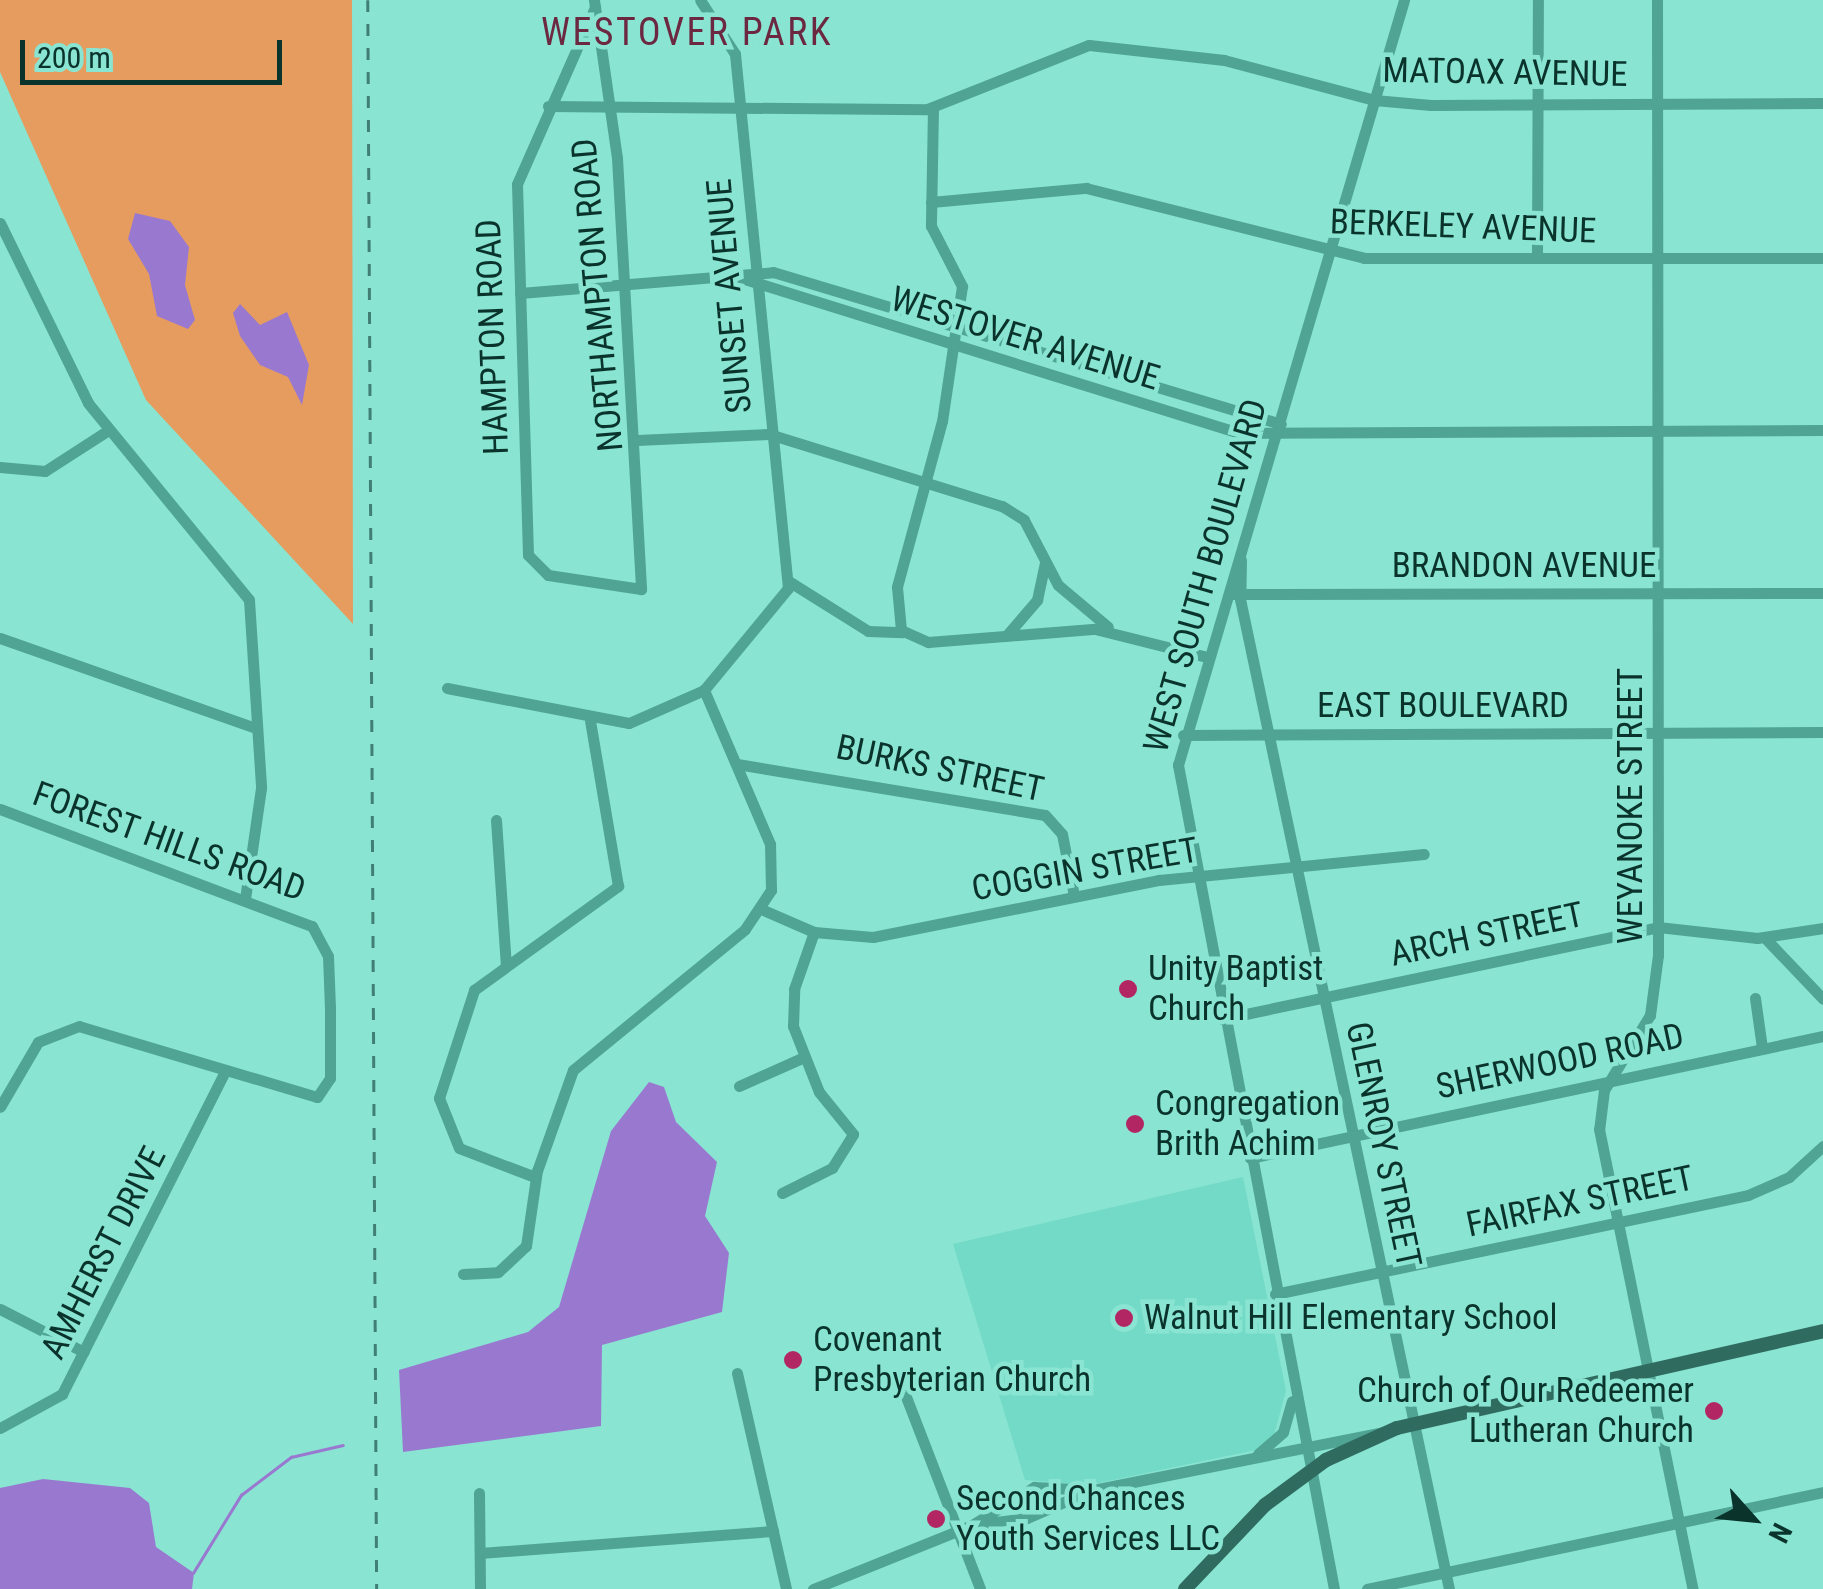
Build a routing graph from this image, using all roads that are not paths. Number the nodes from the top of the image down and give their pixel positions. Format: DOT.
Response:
graph roads {
  1 [pos="700,0"];
  2 [pos="1404,0"];
  3 [pos="1538,0"];
  4 [pos="1658,0"];
  5 [pos="594,3"];
  6 [pos="1374,100"];
  7 [pos="1658,103"];
  8 [pos="1823,103"];
  9 [pos="1538,104"];
  10 [pos="609,105"];
  11 [pos="741,105"];
  12 [pos="548,106"];
  13 [pos="933,107"];
  14 [pos="932,202"];
  15 [pos="0,223"];
  16 [pos="1327,254"];
  17 [pos="1537,258"];
  18 [pos="1658,258"];
  19 [pos="1823,258"];
  20 [pos="756,273"];
  21 [pos="738,277"];
  22 [pos="626,285"];
  23 [pos="757,288"];
  24 [pos="520,293"];
  25 [pos="863,298"];
  26 [pos="858,317"];
  27 [pos="958,326"];
  28 [pos="954,347"];
  29 [pos="1066,360"];
  30 [pos="1059,379"];
  31 [pos="1276,429"];
  32 [pos="1658,429"];
  33 [pos="1823,430"];
  34 [pos="108,431"];
  35 [pos="768,434"];
  36 [pos="637,440"];
  37 [pos="0,466"];
  38 [pos="925,483"];
  39 [pos="1243,536"];
  40 [pos="1044,563"];
  41 [pos="790,582"];
  42 [pos="644,587"];
  43 [pos="1659,593"];
  44 [pos="1823,593"];
  45 [pos="1225,594"];
  46 [pos="1239,594"];
  47 [pos="1116,631"];
  48 [pos="903,632"];
  49 [pos="1005,636"];
  50 [pos="0,638"];
  51 [pos="1206,657"];
  52 [pos="446,688"];
  53 [pos="704,690"];
  54 [pos="590,721"];
  55 [pos="255,728"];
  56 [pos="1823,732"];
  57 [pos="1658,733"];
  58 [pos="1268,734"];
  59 [pos="1183,735"];
  60 [pos="737,764"];
  61 [pos="0,809"];
  62 [pos="496,820"];
  63 [pos="1424,854"];
  64 [pos="1296,865"];
  65 [pos="1196,876"];
  66 [pos="1074,896"];
  67 [pos="246,898"];
  68 [pos="761,909"];
  69 [pos="1658,927"];
  70 [pos="1823,928"];
  71 [pos="814,932"];
  72 [pos="1766,938"];
  73 [pos="506,965"];
  74 [pos="1324,998"];
  75 [pos="1755,998"];
  76 [pos="1823,998"];
  77 [pos="1222,1019"];
  78 [pos="1823,1036"];
  79 [pos="1762,1048"];
  80 [pos="804,1057"];
  81 [pos="225,1071"];
  82 [pos="1611,1080"];
  83 [pos="740,1086"];
  84 [pos="0,1106"];
  85 [pos="1352,1134"];
  86 [pos="1823,1146"];
  87 [pos="1250,1158"];
  88 [pos="535,1177"];
  89 [pos="782,1193"];
  90 [pos="1617,1221"];
  91 [pos="1382,1272"];
  92 [pos="463,1274"];
  93 [pos="1276,1294"];
  94 [pos="0,1309"];
  95 [pos="1823,1331"];
  96 [pos="84,1352"];
  97 [pos="1648,1372"];
  98 [pos="737,1373"];
  99 [pos="898,1376"];
  100 [pos="1293,1387"];
  101 [pos="1414,1423"];
  102 [pos="0,1428"];
  103 [pos="1388,1431"];
  104 [pos="1306,1446"];
  105 [pos="1256,1456"];
  106 [pos="1311,1471"];
  107 [pos="1093,1490"];
  108 [pos="1823,1492"];
  109 [pos="480,1493"];
  110 [pos="1680,1522"];
  111 [pos="972,1525"];
  112 [pos="773,1531"];
  113 [pos="956,1531"];
  114 [pos="480,1553"];
  115 [pos="1445,1572"];
  116 [pos="480,1589"];
  117 [pos="786,1589"];
  118 [pos="813,1589"];
  119 [pos="980,1589"];
  120 [pos="1185,1589"];
  121 [pos="1334,1589"];
  122 [pos="1367,1589"];
  123 [pos="1449,1589"];
  124 [pos="1694,1589"];
  1 -- 11 [label="street, SUNSET AVENUE"];
  2 -- 6 [label="street, WEST SOUTH BOULEVARD"];
  3 -- 9 [label="street"];
  4 -- 7 [label="street, WEYANOKE STREET"];
  5 -- 10 [label="street, NORTHAMPTON ROAD"];
  5 -- 12 [label="street, HAMPTON ROAD"];
  6 -- 9 [label="street, MATOAX AVENUE"];
  6 -- 13 [label="street, MATOAX AVENUE"];
  6 -- 16 [label="street, WEST SOUTH BOULEVARD"];
  7 -- 8 [label="street, MATOAX AVENUE"];
  7 -- 9 [label="street, MATOAX AVENUE"];
  7 -- 18 [label="street, WEYANOKE STREET"];
  9 -- 17 [label="street"];
  10 -- 11 [label="street, MATOAX AVENUE"];
  10 -- 12 [label="street, MATOAX AVENUE"];
  10 -- 22 [label="street, NORTHAMPTON ROAD"];
  11 -- 13 [label="street, MATOAX AVENUE"];
  11 -- 20 [label="street, SUNSET AVENUE"];
  12 -- 24 [label="street, HAMPTON ROAD"];
  13 -- 14 [label="street"];
  14 -- 16 [label="street, BERKELEY AVENUE"];
  14 -- 27 [label="street"];
  15 -- 34 [label="street"];
  16 -- 17 [label="street, BERKELEY AVENUE"];
  16 -- 31 [label="street, WEST SOUTH BOULEVARD"];
  17 -- 18 [label="street, BERKELEY AVENUE"];
  18 -- 19 [label="street, BERKELEY AVENUE"];
  18 -- 32 [label="street, WEYANOKE STREET"];
  20 -- 21 [label="street, WESTOVER AVENUE"];
  20 -- 23 [label="street, SUNSET AVENUE"];
  20 -- 25 [label="street, WESTOVER AVENUE"];
  21 -- 22 [label="street, WESTOVER AVENUE"];
  21 -- 23 [label="street, WESTOVER AVENUE"];
  22 -- 24 [label="street, WESTOVER AVENUE"];
  22 -- 36 [label="street, NORTHAMPTON ROAD"];
  23 -- 26 [label="street, WESTOVER AVENUE"];
  23 -- 35 [label="street, SUNSET AVENUE"];
  24 -- 42 [label="street, HAMPTON ROAD"];
  25 -- 26 [label="street"];
  25 -- 27 [label="street, WESTOVER AVENUE"];
  26 -- 28 [label="street, WESTOVER AVENUE"];
  27 -- 28 [label="street"];
  27 -- 29 [label="street, WESTOVER AVENUE"];
  28 -- 30 [label="street, WESTOVER AVENUE"];
  28 -- 38 [label="street"];
  29 -- 30 [label="street"];
  29 -- 31 [label="street, WESTOVER AVENUE"];
  30 -- 31 [label="street, WESTOVER AVENUE"];
  31 -- 32 [label="street, WESTOVER AVENUE"];
  31 -- 39 [label="street, WEST SOUTH BOULEVARD"];
  32 -- 33 [label="street, WESTOVER AVENUE"];
  32 -- 43 [label="street, WEYANOKE STREET"];
  34 -- 37 [label="street"];
  34 -- 55 [label="street"];
  35 -- 36 [label="street"];
  35 -- 38 [label="street"];
  35 -- 41 [label="street, SUNSET AVENUE"];
  36 -- 42 [label="street, NORTHAMPTON ROAD"];
  38 -- 40 [label="street"];
  38 -- 48 [label="street"];
  39 -- 45 [label="street, WEST SOUTH BOULEVARD"];
  39 -- 46 [label="street, GLENROY STREET"];
  40 -- 47 [label="street"];
  40 -- 49 [label="street"];
  41 -- 48 [label="street"];
  41 -- 53 [label="street"];
  43 -- 44 [label="street, BRANDON AVENUE"];
  43 -- 46 [label="street, BRANDON AVENUE"];
  43 -- 57 [label="street, WEYANOKE STREET"];
  45 -- 46 [label="street, BRANDON AVENUE"];
  45 -- 51 [label="street, WEST SOUTH BOULEVARD"];
  46 -- 58 [label="street, GLENROY STREET"];
  47 -- 49 [label="street"];
  47 -- 51 [label="street"];
  48 -- 49 [label="street"];
  50 -- 55 [label="street"];
  51 -- 59 [label="street, WEST SOUTH BOULEVARD"];
  52 -- 54 [label="street"];
  53 -- 54 [label="street"];
  53 -- 60 [label="street"];
  54 -- 73 [label="street"];
  55 -- 67 [label="street"];
  56 -- 57 [label="street, EAST BOULEVARD"];
  57 -- 58 [label="street, EAST BOULEVARD"];
  57 -- 69 [label="street, WEYANOKE STREET"];
  58 -- 59 [label="street, EAST BOULEVARD"];
  58 -- 64 [label="street, GLENROY STREET"];
  59 -- 65 [label="street, WEST SOUTH BOULEVARD"];
  60 -- 66 [label="street, BURKS STREET"];
  60 -- 68 [label="street"];
  61 -- 67 [label="street, FOREST HILLS ROAD"];
  62 -- 73 [label="street"];
  63 -- 64 [label="street, COGGIN STREET"];
  64 -- 65 [label="street, COGGIN STREET"];
  64 -- 74 [label="street, GLENROY STREET"];
  65 -- 66 [label="street, COGGIN STREET"];
  65 -- 77 [label="street, WEST SOUTH BOULEVARD"];
  66 -- 71 [label="street, COGGIN STREET"];
  67 -- 81 [label="street, FOREST HILLS ROAD"];
  68 -- 71 [label="street, COGGIN STREET"];
  68 -- 88 [label="street"];
  69 -- 72 [label="street, ARCH STREET"];
  69 -- 74 [label="street, ARCH STREET"];
  69 -- 82 [label="street, WEYANOKE STREET"];
  70 -- 72 [label="street, ARCH STREET"];
  71 -- 80 [label="street"];
  72 -- 76 [label="street"];
  73 -- 88 [label="street"];
  74 -- 77 [label="street, ARCH STREET"];
  74 -- 85 [label="street, GLENROY STREET"];
  75 -- 79 [label="street"];
  77 -- 87 [label="street, WEST SOUTH BOULEVARD"];
  78 -- 79 [label="street, SHERWOOD ROAD"];
  79 -- 82 [label="street, SHERWOOD ROAD"];
  80 -- 83 [label="street"];
  80 -- 89 [label="street"];
  81 -- 84 [label="street"];
  81 -- 96 [label="street, AMHERST DRIVE"];
  82 -- 85 [label="street, SHERWOOD ROAD"];
  82 -- 90 [label="street, WEYANOKE STREET"];
  85 -- 87 [label="street, SHERWOOD ROAD"];
  85 -- 91 [label="street, GLENROY STREET"];
  86 -- 90 [label="street, FAIRFAX STREET"];
  87 -- 93 [label="street, WEST SOUTH BOULEVARD"];
  88 -- 92 [label="street"];
  90 -- 91 [label="street, FAIRFAX STREET"];
  90 -- 97 [label="street, WEYANOKE STREET"];
  91 -- 93 [label="street, FAIRFAX STREET"];
  91 -- 101 [label="street, GLENROY STREET"];
  93 -- 100 [label="street, WEST SOUTH BOULEVARD"];
  94 -- 96 [label="street"];
  95 -- 97 [label="main road"];
  96 -- 102 [label="street, AMHERST DRIVE"];
  97 -- 101 [label="main road"];
  97 -- 110 [label="street, WEYANOKE STREET"];
  98 -- 112 [label="street"];
  99 -- 113 [label="street"];
  100 -- 104 [label="street, WEST SOUTH BOULEVARD"];
  100 -- 105 [label="street"];
  101 -- 103 [label="main road"];
  101 -- 115 [label="street, GLENROY STREET"];
  103 -- 104 [label="street"];
  103 -- 106 [label="main road"];
  104 -- 105 [label="street"];
  104 -- 106 [label="street, WEST SOUTH BOULEVARD"];
  105 -- 107 [label="street"];
  106 -- 120 [label="main road"];
  106 -- 121 [label="street, WEST SOUTH BOULEVARD"];
  107 -- 111 [label="street"];
  107 -- 111 [label="street"];
  108 -- 110 [label="street"];
  109 -- 114 [label="street"];
  110 -- 115 [label="street"];
  110 -- 124 [label="street, WEYANOKE STREET"];
  111 -- 113 [label="street"];
  112 -- 114 [label="street"];
  112 -- 117 [label="street"];
  113 -- 118 [label="street"];
  113 -- 119 [label="street"];
  114 -- 116 [label="street"];
  115 -- 122 [label="street"];
  115 -- 123 [label="street, GLENROY STREET"];
}
